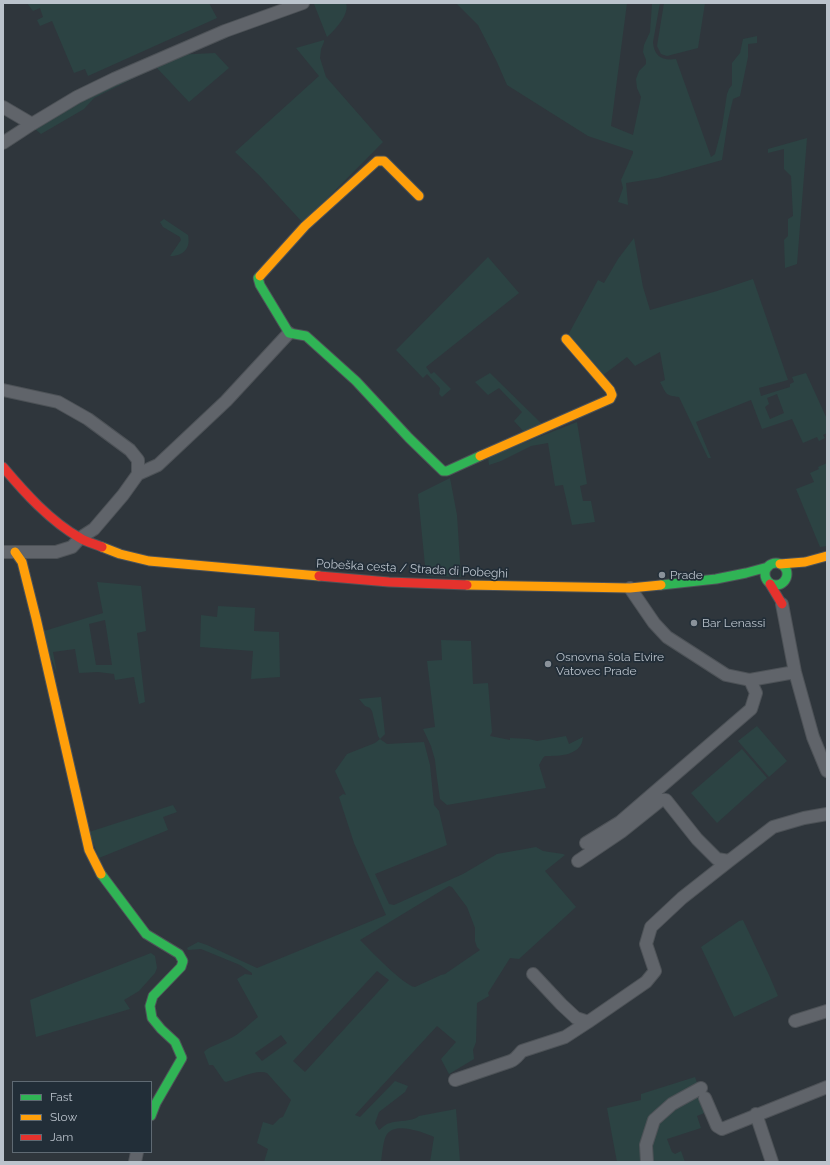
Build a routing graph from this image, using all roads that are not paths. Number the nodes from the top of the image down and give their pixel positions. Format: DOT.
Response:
graph roads {
  1 [pos="303,3"];
  2 [pos="3,107"];
  3 [pos="32,124"];
  4 [pos="3,143"];
  5 [pos="419,196"];
  6 [pos="289,333"];
  7 [pos="566,339"];
  8 [pos="3,390"];
  9 [pos="3,467"];
  10 [pos="138,474"];
  11 [pos="80,538"];
  12 [pos="9,552"];
  13 [pos="827,556"];
  14 [pos="805,562"];
  15 [pos="780,564"];
  16 [pos="768,566"];
  17 [pos="746,573"];
  18 [pos="785,578"];
  19 [pos="768,582"];
  20 [pos="630,588"];
  21 [pos="782,604"];
  22 [pos="795,672"];
  23 [pos="750,680"];
  24 [pos="827,771"];
  25 [pos="827,814"];
  26 [pos="586,843"];
  27 [pos="578,861"];
  28 [pos="729,861"];
  29 [pos="533,974"];
  30 [pos="827,1011"];
  31 [pos="795,1021"];
  32 [pos="588,1022"];
  33 [pos="455,1080"];
  34 [pos="827,1087"];
  35 [pos="152,1113"];
  36 [pos="756,1114"];
  37 [pos="647,1162"];
  38 [pos="772,1162"];
  1 -- 3 [label="street"];
  2 -- 3 [label="street"];
  3 -- 4 [label="street"];
  5 -- 6 [label="street"];
  6 -- 7 [label="street"];
  6 -- 10 [label="street"];
  8 -- 10 [label="street"];
  9 -- 11 [label="street, Pobeška cesta / Strada di Pobeghi"];
  10 -- 11 [label="street"];
  11 -- 12 [label="street"];
  11 -- 20 [label="street, Pobeška cesta / Strada di Pobeghi"];
  12 -- 35 [label="street"];
  13 -- 14 [label="street, Pobeška cesta / Strada di Pobeghi"];
  14 -- 15 [label="street, Pobeška cesta / Strada di Pobeghi"];
  14 -- 18 [label="street, Pobeška cesta / Strada di Pobeghi"];
  15 -- 16 [label="street, Pobeška cesta / Strada di Pobeghi"];
  15 -- 18 [label="street"];
  16 -- 17 [label="street, Pobeška cesta / Strada di Pobeghi"];
  16 -- 19 [label="street"];
  17 -- 19 [label="street"];
  17 -- 20 [label="street, Pobeška cesta / Strada di Pobeghi"];
  18 -- 19 [label="street, Pobeška cesta / Strada di Pobeghi"];
  18 -- 21 [label="street"];
  19 -- 21 [label="street"];
  20 -- 23 [label="street"];
  21 -- 22 [label="street"];
  22 -- 23 [label="street"];
  22 -- 24 [label="street"];
  23 -- 26 [label="street"];
  25 -- 28 [label="street"];
  27 -- 28 [label="street"];
  28 -- 32 [label="street"];
  29 -- 32 [label="street"];
  30 -- 31 [label="street"];
  32 -- 33 [label="street"];
  34 -- 36 [label="street"];
  36 -- 37 [label="street"];
  36 -- 38 [label="street"];
}
